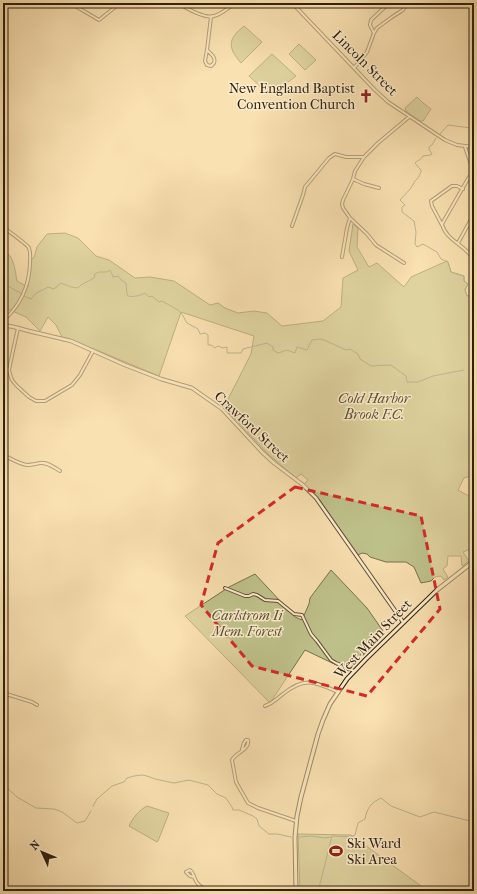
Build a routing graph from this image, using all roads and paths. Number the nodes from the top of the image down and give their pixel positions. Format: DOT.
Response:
graph roads {
  1 [pos="70,3"];
  2 [pos="118,3"];
  3 [pos="178,3"];
  4 [pos="229,3"];
  5 [pos="236,3"];
  6 [pos="292,3"];
  7 [pos="389,3"];
  8 [pos="405,3"];
  9 [pos="231,6"];
  10 [pos="211,17"];
  11 [pos="374,33"];
  12 [pos="207,50"];
  13 [pos="354,68"];
  14 [pos="409,116"];
  15 [pos="465,147"];
  16 [pos="474,148"];
  17 [pos="364,158"];
  18 [pos="474,174"];
  19 [pos="353,179"];
  20 [pos="379,188"];
  21 [pos="463,189"];
  22 [pos="474,214"];
  23 [pos="350,218"];
  24 [pos="292,226"];
  25 [pos="442,226"];
  26 [pos="3,227"];
  27 [pos="458,243"];
  28 [pos="342,257"];
  29 [pos="474,259"];
  30 [pos="404,263"];
  31 [pos="3,321"];
  32 [pos="3,325"];
  33 [pos="18,328"];
  34 [pos="94,351"];
  35 [pos="3,455"];
  36 [pos="60,471"];
  37 [pos="474,561"];
  38 [pos="225,588"];
  39 [pos="403,622"];
  40 [pos="354,671"];
  41 [pos="338,692"];
  42 [pos="3,694"];
  43 [pos="37,705"];
  44 [pos="265,706"];
  45 [pos="242,750"];
  46 [pos="296,821"];
  47 [pos="194,877"];
  48 [pos="208,891"];
  49 [pos="296,891"];
  1 -- 2 [label="street"];
  3 -- 10 [label="street"];
  4 -- 9 [label="street"];
  5 -- 9 [label="street"];
  6 -- 13 [label="street, Lincoln Street"];
  7 -- 11 [label="street"];
  8 -- 11 [label="street"];
  9 -- 10 [label="street"];
  10 -- 12 [label="street"];
  11 -- 13 [label="street"];
  12 -- 12 [label="street"];
  13 -- 14 [label="street, Lincoln Street"];
  14 -- 15 [label="street, Lincoln Street"];
  14 -- 17 [label="street"];
  15 -- 16 [label="street, Lincoln Street"];
  15 -- 18 [label="street"];
  17 -- 19 [label="street"];
  17 -- 24 [label="street"];
  18 -- 21 [label="street"];
  19 -- 20 [label="street"];
  19 -- 23 [label="street"];
  21 -- 25 [label="street"];
  21 -- 25 [label="street"];
  22 -- 27 [label="street"];
  23 -- 28 [label="street"];
  23 -- 30 [label="street"];
  25 -- 27 [label="street"];
  26 -- 31 [label="street"];
  27 -- 29 [label="street"];
  32 -- 33 [label="street, Crawford Street"];
  33 -- 34 [label="street, Crawford Street"];
  33 -- 34 [label="street"];
  34 -- 39 [label="street, Crawford Street"];
  35 -- 36 [label="street"];
  37 -- 39 [label="main road, West Main Street"];
  38 -- 40 [label="street"];
  39 -- 40 [label="main road, West Main Street"];
  40 -- 41 [label="main road, West Main Street"];
  41 -- 44 [label="street"];
  41 -- 46 [label="main road, West Main Street"];
  42 -- 43 [label="street"];
  45 -- 45 [label="street"];
  45 -- 46 [label="street"];
  46 -- 49 [label="main road, West Main Street"];
  47 -- 48 [label="street"];
}
